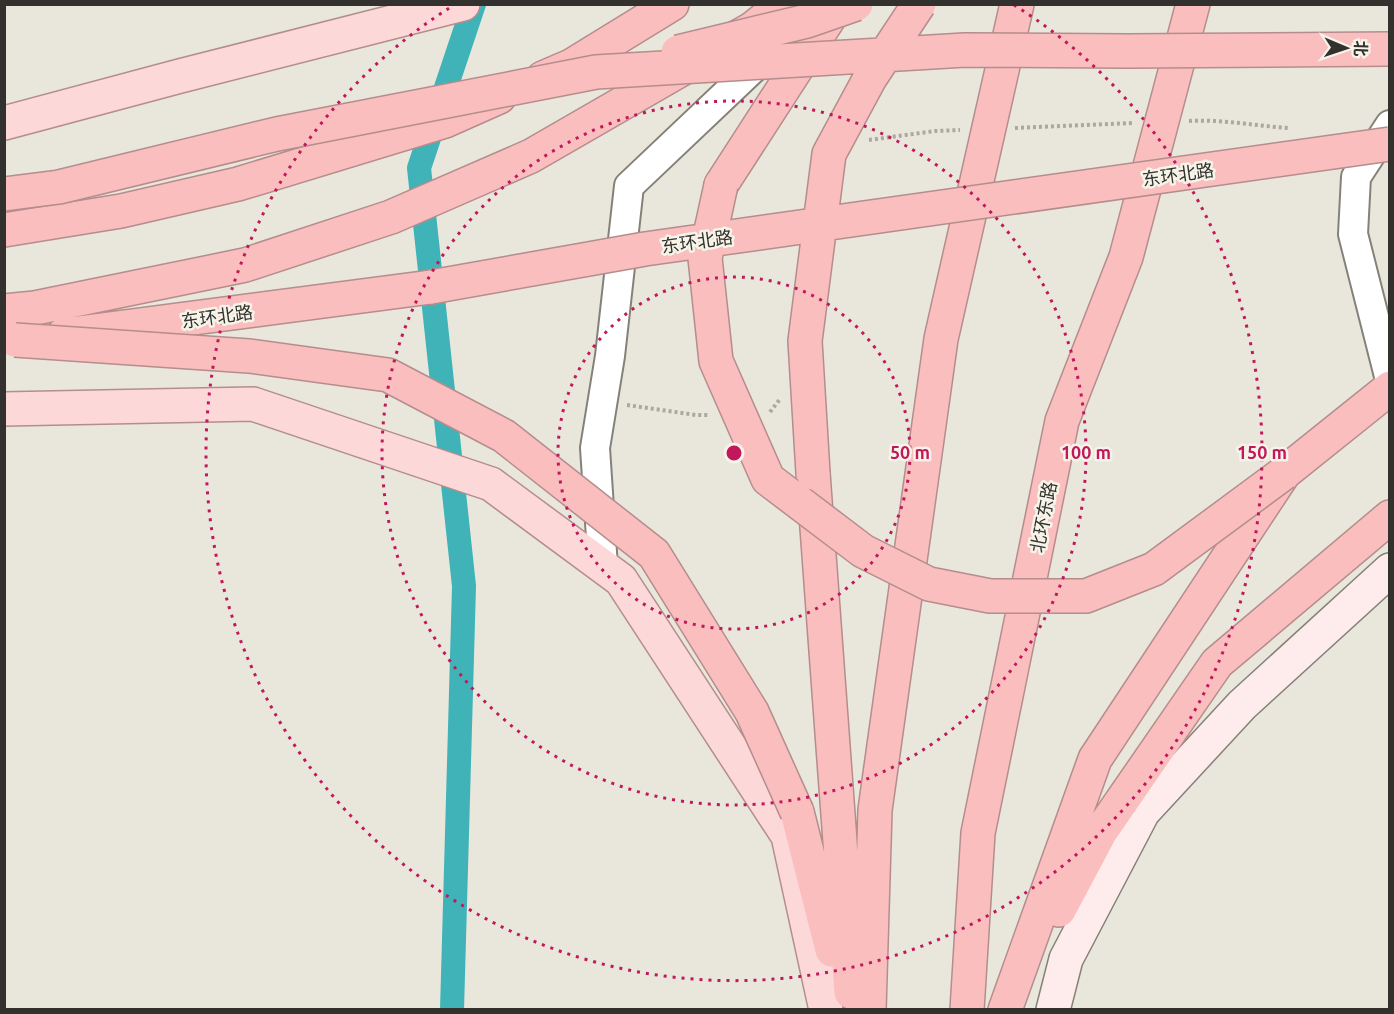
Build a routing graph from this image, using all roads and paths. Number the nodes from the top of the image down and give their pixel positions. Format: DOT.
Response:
graph roads {
  1 [pos="672,4"];
  2 [pos="783,4"];
  3 [pos="802,4"];
  4 [pos="838,4"];
  5 [pos="856,4"];
  6 [pos="919,4"];
  7 [pos="1017,4"];
  8 [pos="1193,4"];
  9 [pos="455,7"];
  10 [pos="1389,49"];
  11 [pos="596,72"];
  12 [pos="1205,120"];
  13 [pos="1182,121"];
  14 [pos="4,123"];
  15 [pos="1136,123"];
  16 [pos="1389,125"];
  17 [pos="1008,128"];
  18 [pos="1389,144"];
  19 [pos="4,194"];
  20 [pos="7,229"];
  21 [pos="15,325"];
  22 [pos="1389,380"];
  23 [pos="1389,388"];
  24 [pos="4,409"];
  25 [pos="1284,473"];
  26 [pos="1389,517"];
  27 [pos="603,567"];
  28 [pos="1389,570"];
  29 [pos="793,824"];
  30 [pos="1005,1009"];
  31 [pos="826,1010"];
  32 [pos="847,1010"];
  33 [pos="852,1010"];
  34 [pos="869,1010"];
  35 [pos="967,1010"];
  36 [pos="1053,1010"];
  1 -- 20 [label="highway, bridge"];
  2 -- 21 [label="highway, bridge"];
  3 -- 27 [label="street"];
  4 -- 25 [label="highway, bridge"];
  5 -- 11 [label="highway, bridge"];
  6 -- 33 [label="highway, bridge"];
  7 -- 34 [label="highway"];
  8 -- 35 [label="highway, 北环东路"];
  9 -- 14 [label="main road"];
  10 -- 11 [label="highway, bridge"];
  11 -- 19 [label="highway, bridge"];
  12 -- 13 [label="path"];
  15 -- 17 [label="path"];
  16 -- 22 [label="street"];
  18 -- 21 [label="highway, 东环北路, bridge"];
  21 -- 29 [label="highway, bridge"];
  23 -- 25 [label="highway"];
  24 -- 27 [label="main road"];
  25 -- 30 [label="highway"];
  26 -- 30 [label="highway"];
  27 -- 29 [label="main road"];
  28 -- 36 [label="street"];
  29 -- 31 [label="main road"];
  29 -- 32 [label="highway"];
}
